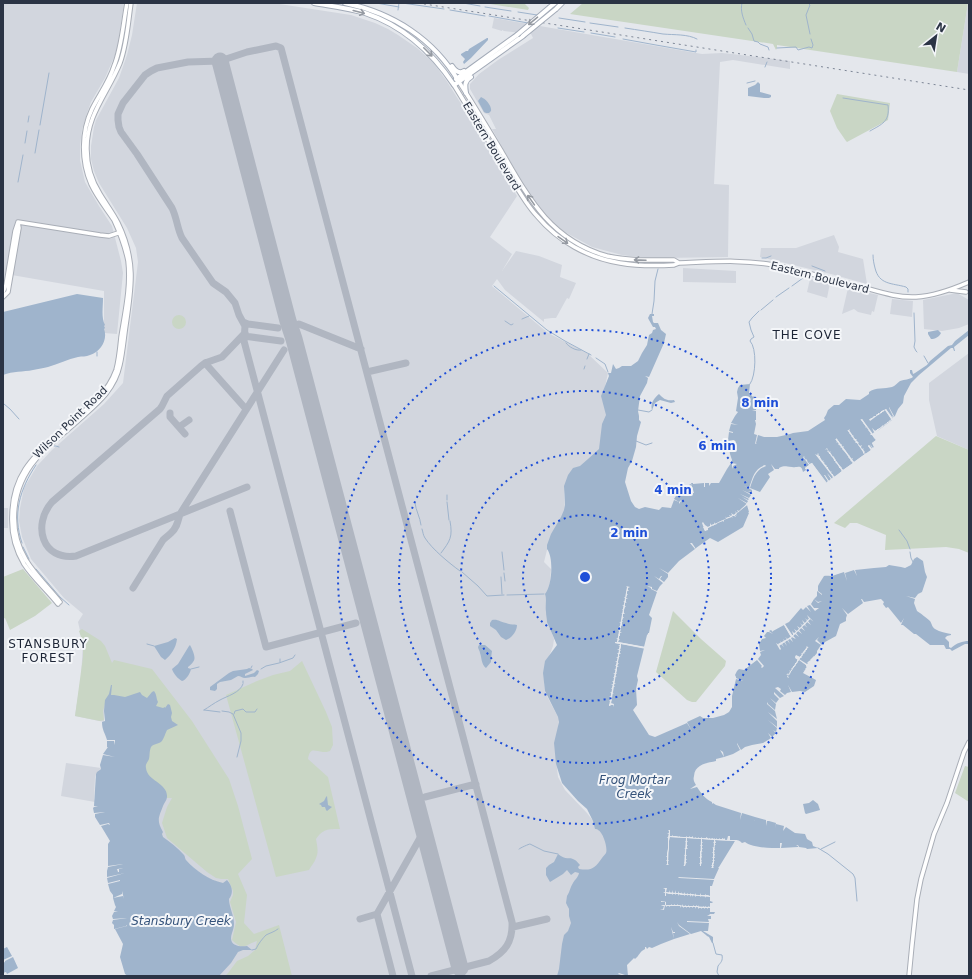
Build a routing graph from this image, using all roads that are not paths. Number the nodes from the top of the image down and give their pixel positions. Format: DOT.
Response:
graph roads {
  1 [pos="127,3"];
  2 [pos="131,3"];
  3 [pos="314,3"];
  4 [pos="345,3"];
  5 [pos="555,3"];
  6 [pos="562,3"];
  7 [pos="485,58"];
  8 [pos="445,61"];
  9 [pos="479,68"];
  10 [pos="458,80"];
  11 [pos="453,83"];
  12 [pos="466,93"];
  13 [pos="18,222"];
  14 [pos="121,232"];
  15 [pos="679,263"];
  16 [pos="969,282"];
  17 [pos="958,286"];
  18 [pos="949,289"];
  19 [pos="3,292"];
  20 [pos="968,293"];
  21 [pos="3,298"];
  22 [pos="59,603"];
  23 [pos="969,742"];
  24 [pos="909,976"];
  1 -- 14 [label="street, Wilson Point Road"];
  2 -- 14 [label="street, Wilson Point Road"];
  3 -- 11 [label="main road, Eastern Boulevard, one-way"];
  4 -- 8 [label="main road, Eastern Boulevard"];
  5 -- 7 [label="main road, one-way, bridge"];
  6 -- 9 [label="main road, bridge"];
  7 -- 8 [label="main road"];
  7 -- 10 [label="main road"];
  8 -- 10 [label="main road, Eastern Boulevard"];
  9 -- 10 [label="main road"];
  9 -- 12 [label="main road"];
  10 -- 11 [label="main road"];
  10 -- 12 [label="street, Eastern Boulevard"];
  11 -- 15 [label="street, Eastern Boulevard, one-way"];
  15 -- 12 [label="street, Eastern Boulevard, one-way"];
  13 -- 14 [label="street"];
  13 -- 19 [label="street"];
  13 -- 21 [label="street"];
  14 -- 22 [label="street, Wilson Point Road"];
  15 -- 18 [label="street, Eastern Boulevard"];
  16 -- 17 [label="street, Eastern Boulevard"];
  16 -- 20 [label="street"];
  17 -- 18 [label="street, Eastern Boulevard"];
  17 -- 20 [label="street"];
  18 -- 20 [label="street"];
  23 -- 24 [label="street"];
}
